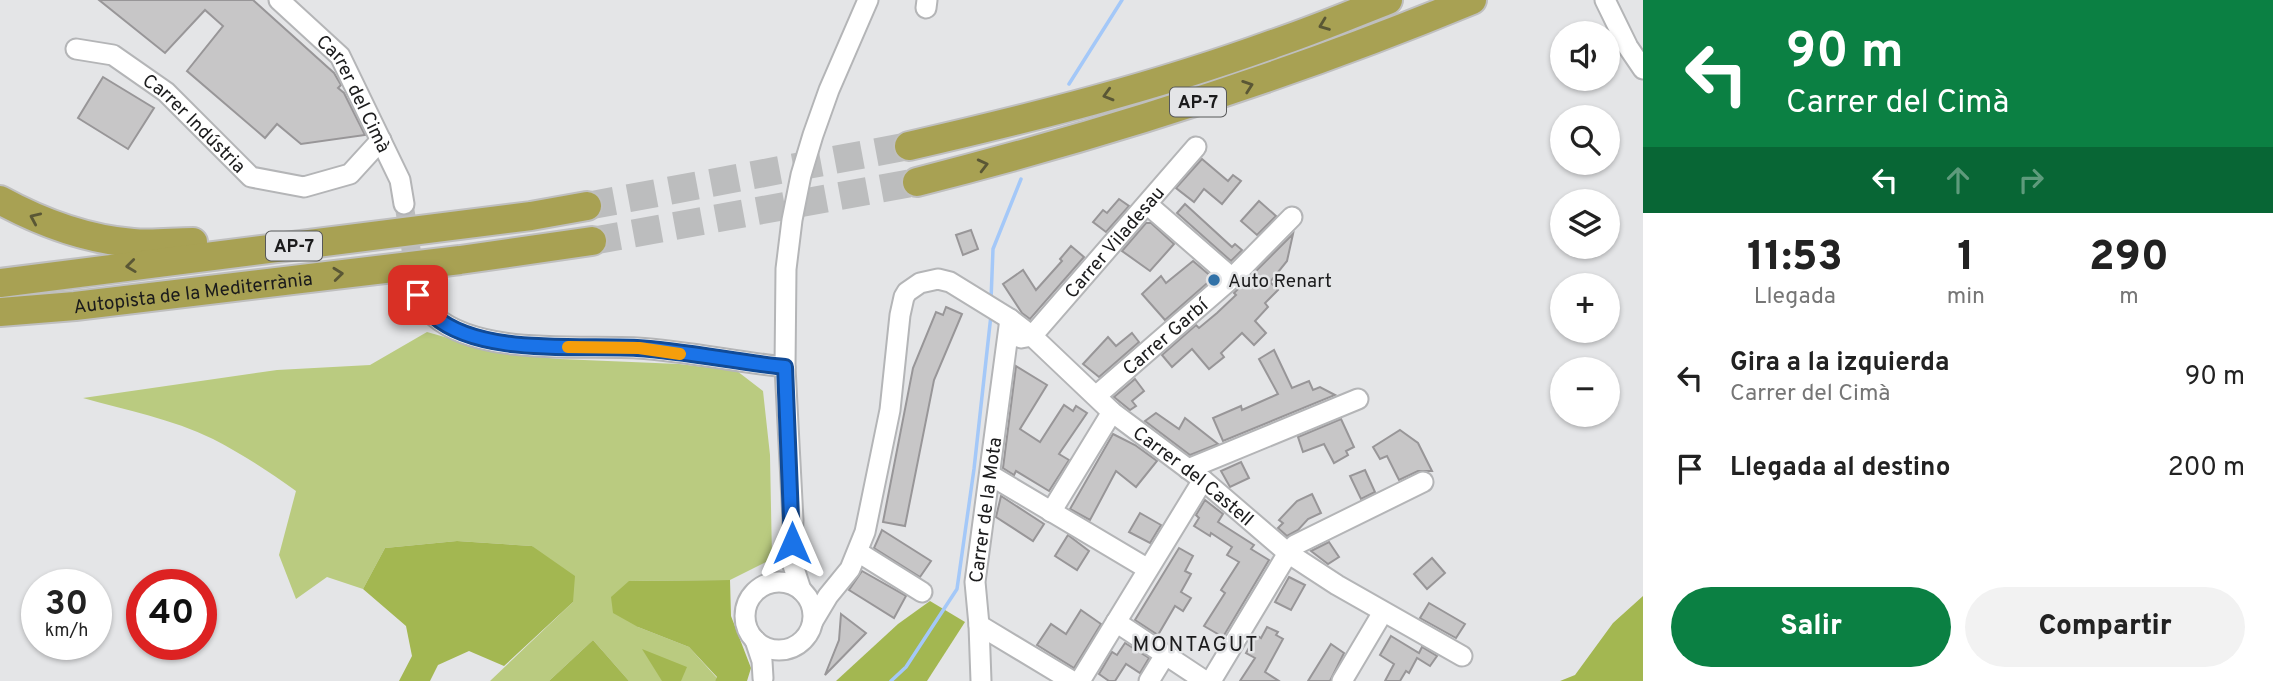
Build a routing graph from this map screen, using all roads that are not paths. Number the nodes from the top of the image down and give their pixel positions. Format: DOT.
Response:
graph roads {
  1 [pos="279,0"];
  2 [pos="868,0"];
  3 [pos="1388,0"];
  4 [pos="1472,0"];
  5 [pos="1605,0"];
  6 [pos="76,49"];
  7 [pos="1643,69"];
  8 [pos="381,140"];
  9 [pos="909,146"];
  10 [pos="1196,147"];
  11 [pos="917,182"];
  12 [pos="0,200"];
  13 [pos="404,204"];
  14 [pos="1147,204"];
  15 [pos="587,206"];
  16 [pos="1292,217"];
  17 [pos="503,220"];
  18 [pos="592,240"];
  19 [pos="1232,278"];
  20 [pos="0,283"];
  21 [pos="418,295"];
  22 [pos="75,306"];
  23 [pos="998,311"];
  24 [pos="0,312"];
  25 [pos="0,321"];
  26 [pos="1031,336"];
  27 [pos="1007,340"];
  28 [pos="785,367"];
  29 [pos="1096,396"];
  30 [pos="1358,399"];
  31 [pos="1112,412"];
  32 [pos="990,475"];
  33 [pos="1195,475"];
  34 [pos="1423,482"];
  35 [pos="1051,512"];
  36 [pos="1288,553"];
  37 [pos="791,559"];
  38 [pos="854,560"];
  39 [pos="1148,569"];
  40 [pos="769,584"];
  41 [pos="922,592"];
  42 [pos="804,593"];
  43 [pos="828,596"];
  44 [pos="1383,612"];
  45 [pos="813,621"];
  46 [pos="1116,622"];
  47 [pos="979,625"];
  48 [pos="755,640"];
  49 [pos="785,650"];
  50 [pos="1166,655"];
  51 [pos="1462,656"];
  52 [pos="762,679"];
  53 [pos="981,681"];
  54 [pos="1072,681"];
  55 [pos="1080,681"];
  56 [pos="1149,681"];
  57 [pos="1205,681"];
  58 [pos="1211,681"];
  59 [pos="1342,681"];
  1 -- 8 [label="street, Carrer del Cimà"];
  2 -- 28 [label="street"];
  3 -- 9 [label="highway, AP-7, one-way"];
  11 -- 4 [label="highway, AP-7, one-way"];
  5 -- 7 [label="street"];
  6 -- 8 [label="street, Carrer Indústria"];
  8 -- 13 [label="street, Carrer del Cimà"];
  10 -- 14 [label="street, Carrer Viladesau"];
  17 -- 12 [label="highway, one-way"];
  14 -- 19 [label="street"];
  14 -- 26 [label="street, Carrer Viladesau"];
  15 -- 17 [label="highway, Autopista de la Mediterrània / AP-7"];
  16 -- 19 [label="street, Carrer Garbí"];
  17 -- 20 [label="highway, Autopista de la Mediterrània / AP-7, one-way"];
  22 -- 18 [label="highway, Autopista de la Mediterrània / AP-7, one-way"];
  19 -- 29 [label="street, Carrer Garbí"];
  21 -- 28 [label="street"];
  22 -- 24 [label="highway, Autopista de la Mediterrània / AP-7"];
  22 -- 25 [label="highway"];
  23 -- 26 [label="street, Carrer del Castell"];
  23 -- 27 [label="street, Carrer de la Mota"];
  23 -- 38 [label="street, Carrer del Castell"];
  26 -- 27 [label="street"];
  26 -- 29 [label="street, Carrer del Castell"];
  27 -- 32 [label="street, Carrer de la Mota"];
  28 -- 37 [label="street"];
  29 -- 31 [label="street, Carrer del Castell"];
  30 -- 33 [label="street"];
  31 -- 33 [label="street, Carrer del Castell"];
  31 -- 35 [label="street"];
  32 -- 35 [label="street"];
  32 -- 47 [label="street, Carrer de la Mota"];
  33 -- 36 [label="street, Carrer del Castell"];
  33 -- 39 [label="street"];
  34 -- 36 [label="street"];
  35 -- 39 [label="street"];
  36 -- 44 [label="street, Carrer del Castell"];
  36 -- 58 [label="street"];
  37 -- 40 [label="street"];
  37 -- 42 [label="street"];
  38 -- 41 [label="street"];
  38 -- 43 [label="street"];
  39 -- 46 [label="street"];
  40 -- 42 [label="street"];
  40 -- 48 [label="street"];
  42 -- 43 [label="street"];
  42 -- 45 [label="street"];
  43 -- 45 [label="street"];
  44 -- 51 [label="street, Carrer del Castell"];
  44 -- 59 [label="street"];
  45 -- 49 [label="street"];
  46 -- 50 [label="street"];
  46 -- 55 [label="street"];
  47 -- 53 [label="street, Carrer de la Mota"];
  47 -- 54 [label="street"];
  48 -- 49 [label="street"];
  48 -- 52 [label="street"];
  49 -- 52 [label="street"];
  50 -- 56 [label="street"];
  50 -- 57 [label="street"];
}
